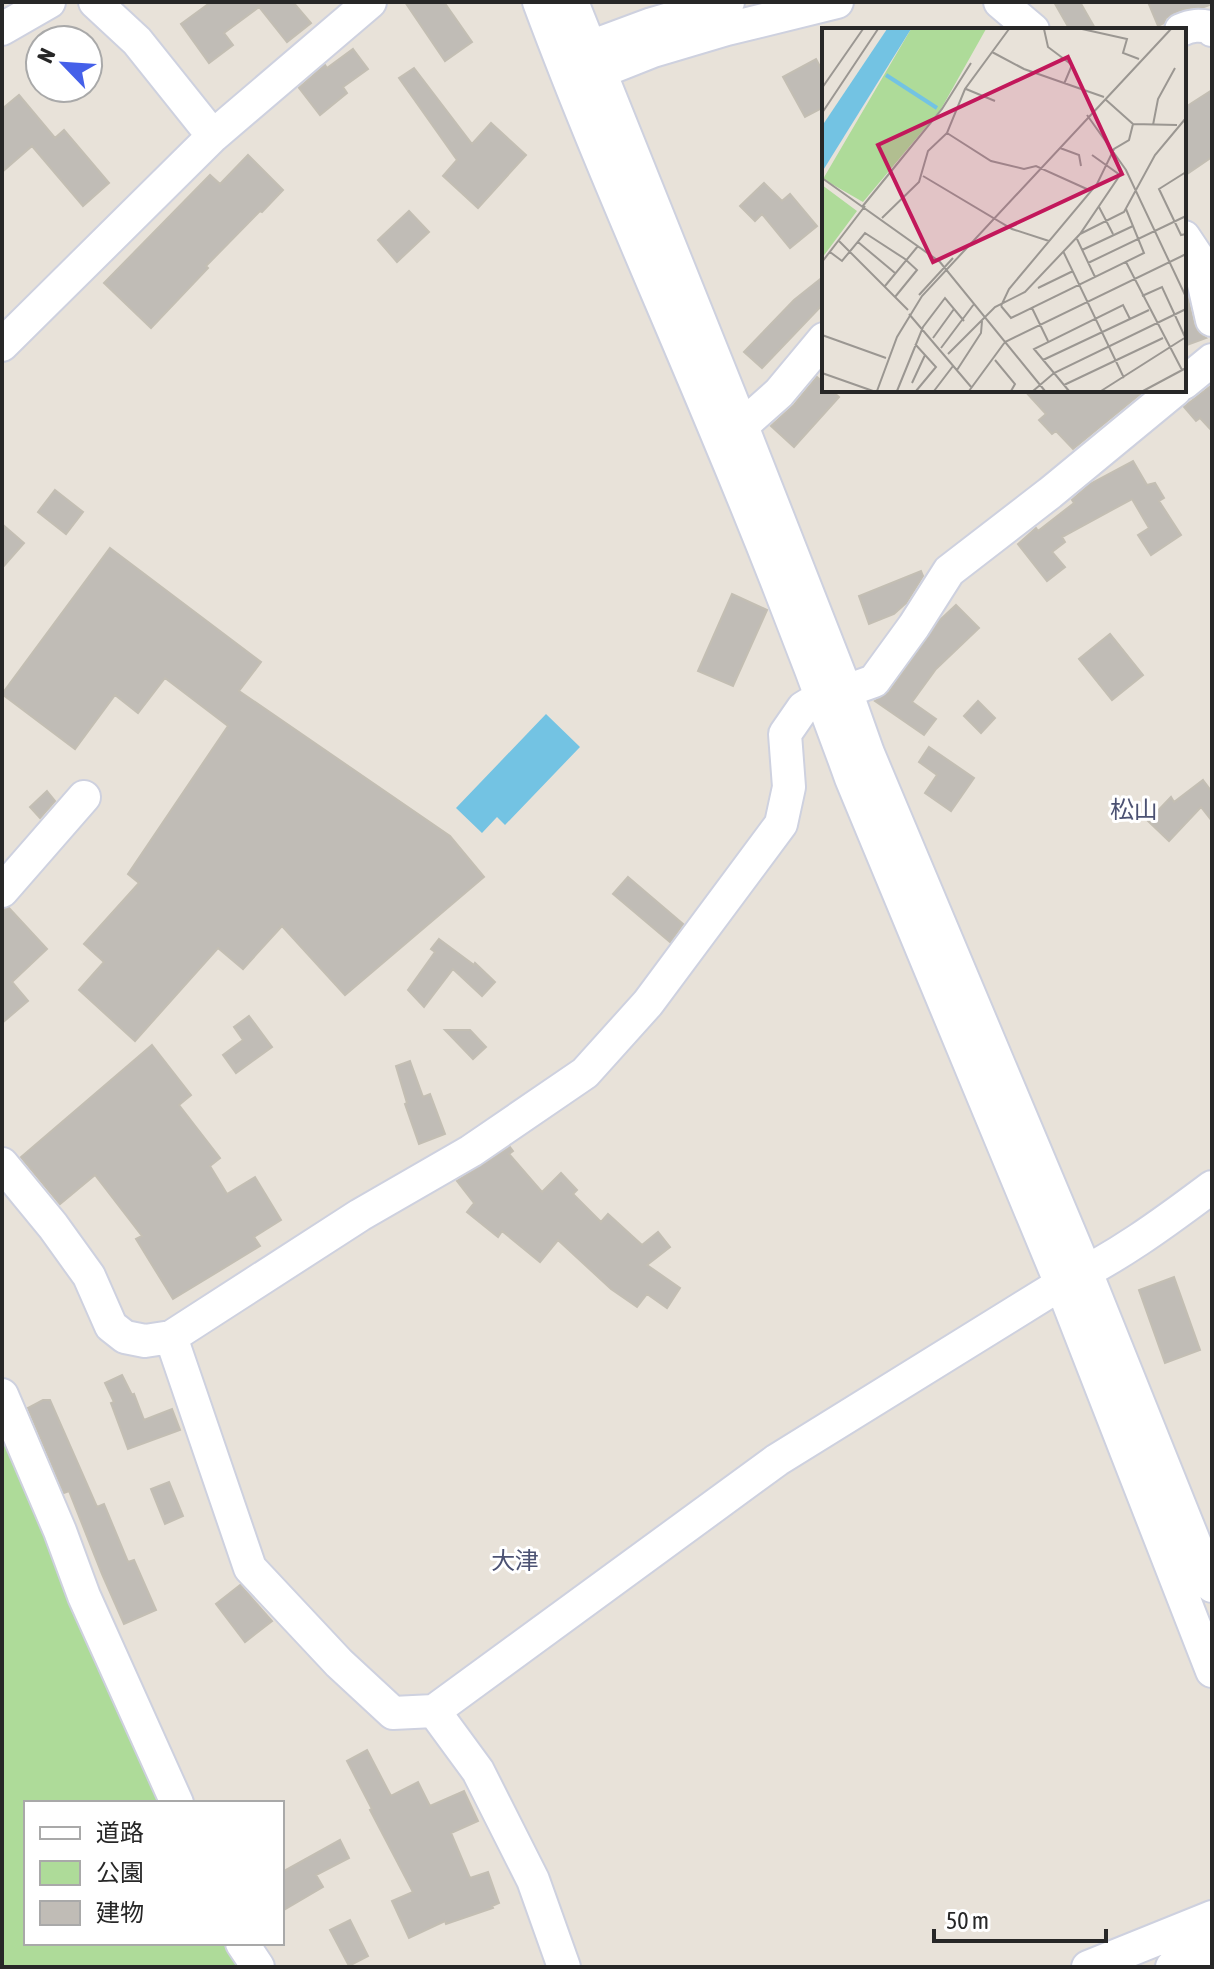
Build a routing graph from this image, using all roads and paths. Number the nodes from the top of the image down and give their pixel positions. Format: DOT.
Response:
graph roads {
  1 [pos="49,2"];
  2 [pos="95,2"];
  3 [pos="370,2"];
  4 [pos="539,2"];
  5 [pos="572,2"];
  6 [pos="728,2"];
  7 [pos="837,2"];
  8 [pos="1000,2"];
  9 [pos="1031,28"];
  10 [pos="1185,28"];
  11 [pos="2,29"];
  12 [pos="1212,30"];
  13 [pos="595,60"];
  14 [pos="564,69"];
  15 [pos="213,136"];
  16 [pos="1186,240"];
  17 [pos="1212,320"];
  18 [pos="822,341"];
  19 [pos="2,345"];
  20 [pos="1212,360"];
  21 [pos="1186,381"];
  22 [pos="1173,392"];
  23 [pos="742,426"];
  24 [pos="834,694"];
  25 [pos="84,797"];
  26 [pos="2,891"];
  27 [pos="2,1164"];
  28 [pos="1212,1187"];
  29 [pos="1073,1278"];
  30 [pos="171,1337"];
  31 [pos="2,1395"];
  32 [pos="1212,1586"];
  33 [pos="1212,1671"];
  34 [pos="434,1711"];
  35 [pos="176,1801"];
  36 [pos="1212,1917"];
  37 [pos="243,1945"];
  38 [pos="1212,1950"];
  39 [pos="258,1967"];
  40 [pos="564,1967"];
  41 [pos="1088,1967"];
  42 [pos="1172,1967"];
  1 -- 11 [label="street"];
  2 -- 15 [label="street"];
  3 -- 15 [label="street"];
  4 -- 14 [label="street"];
  5 -- 13 [label="street"];
  6 -- 13 [label="street"];
  7 -- 13 [label="street"];
  8 -- 9 [label="street"];
  10 -- 12 [label="street"];
  13 -- 14 [label="street"];
  13 -- 23 [label="street"];
  14 -- 24 [label="street"];
  15 -- 19 [label="street"];
  16 -- 17 [label="street"];
  18 -- 23 [label="street"];
  20 -- 21 [label="street"];
  22 -- 24 [label="street"];
  23 -- 24 [label="street"];
  24 -- 29 [label="street"];
  24 -- 30 [label="street"];
  25 -- 26 [label="street"];
  27 -- 30 [label="street"];
  28 -- 29 [label="street"];
  29 -- 32 [label="street"];
  29 -- 33 [label="street"];
  29 -- 34 [label="street"];
  30 -- 34 [label="street"];
  31 -- 35 [label="street"];
  34 -- 40 [label="street"];
  36 -- 41 [label="street"];
  37 -- 39 [label="street"];
  38 -- 42 [label="street"];
}
